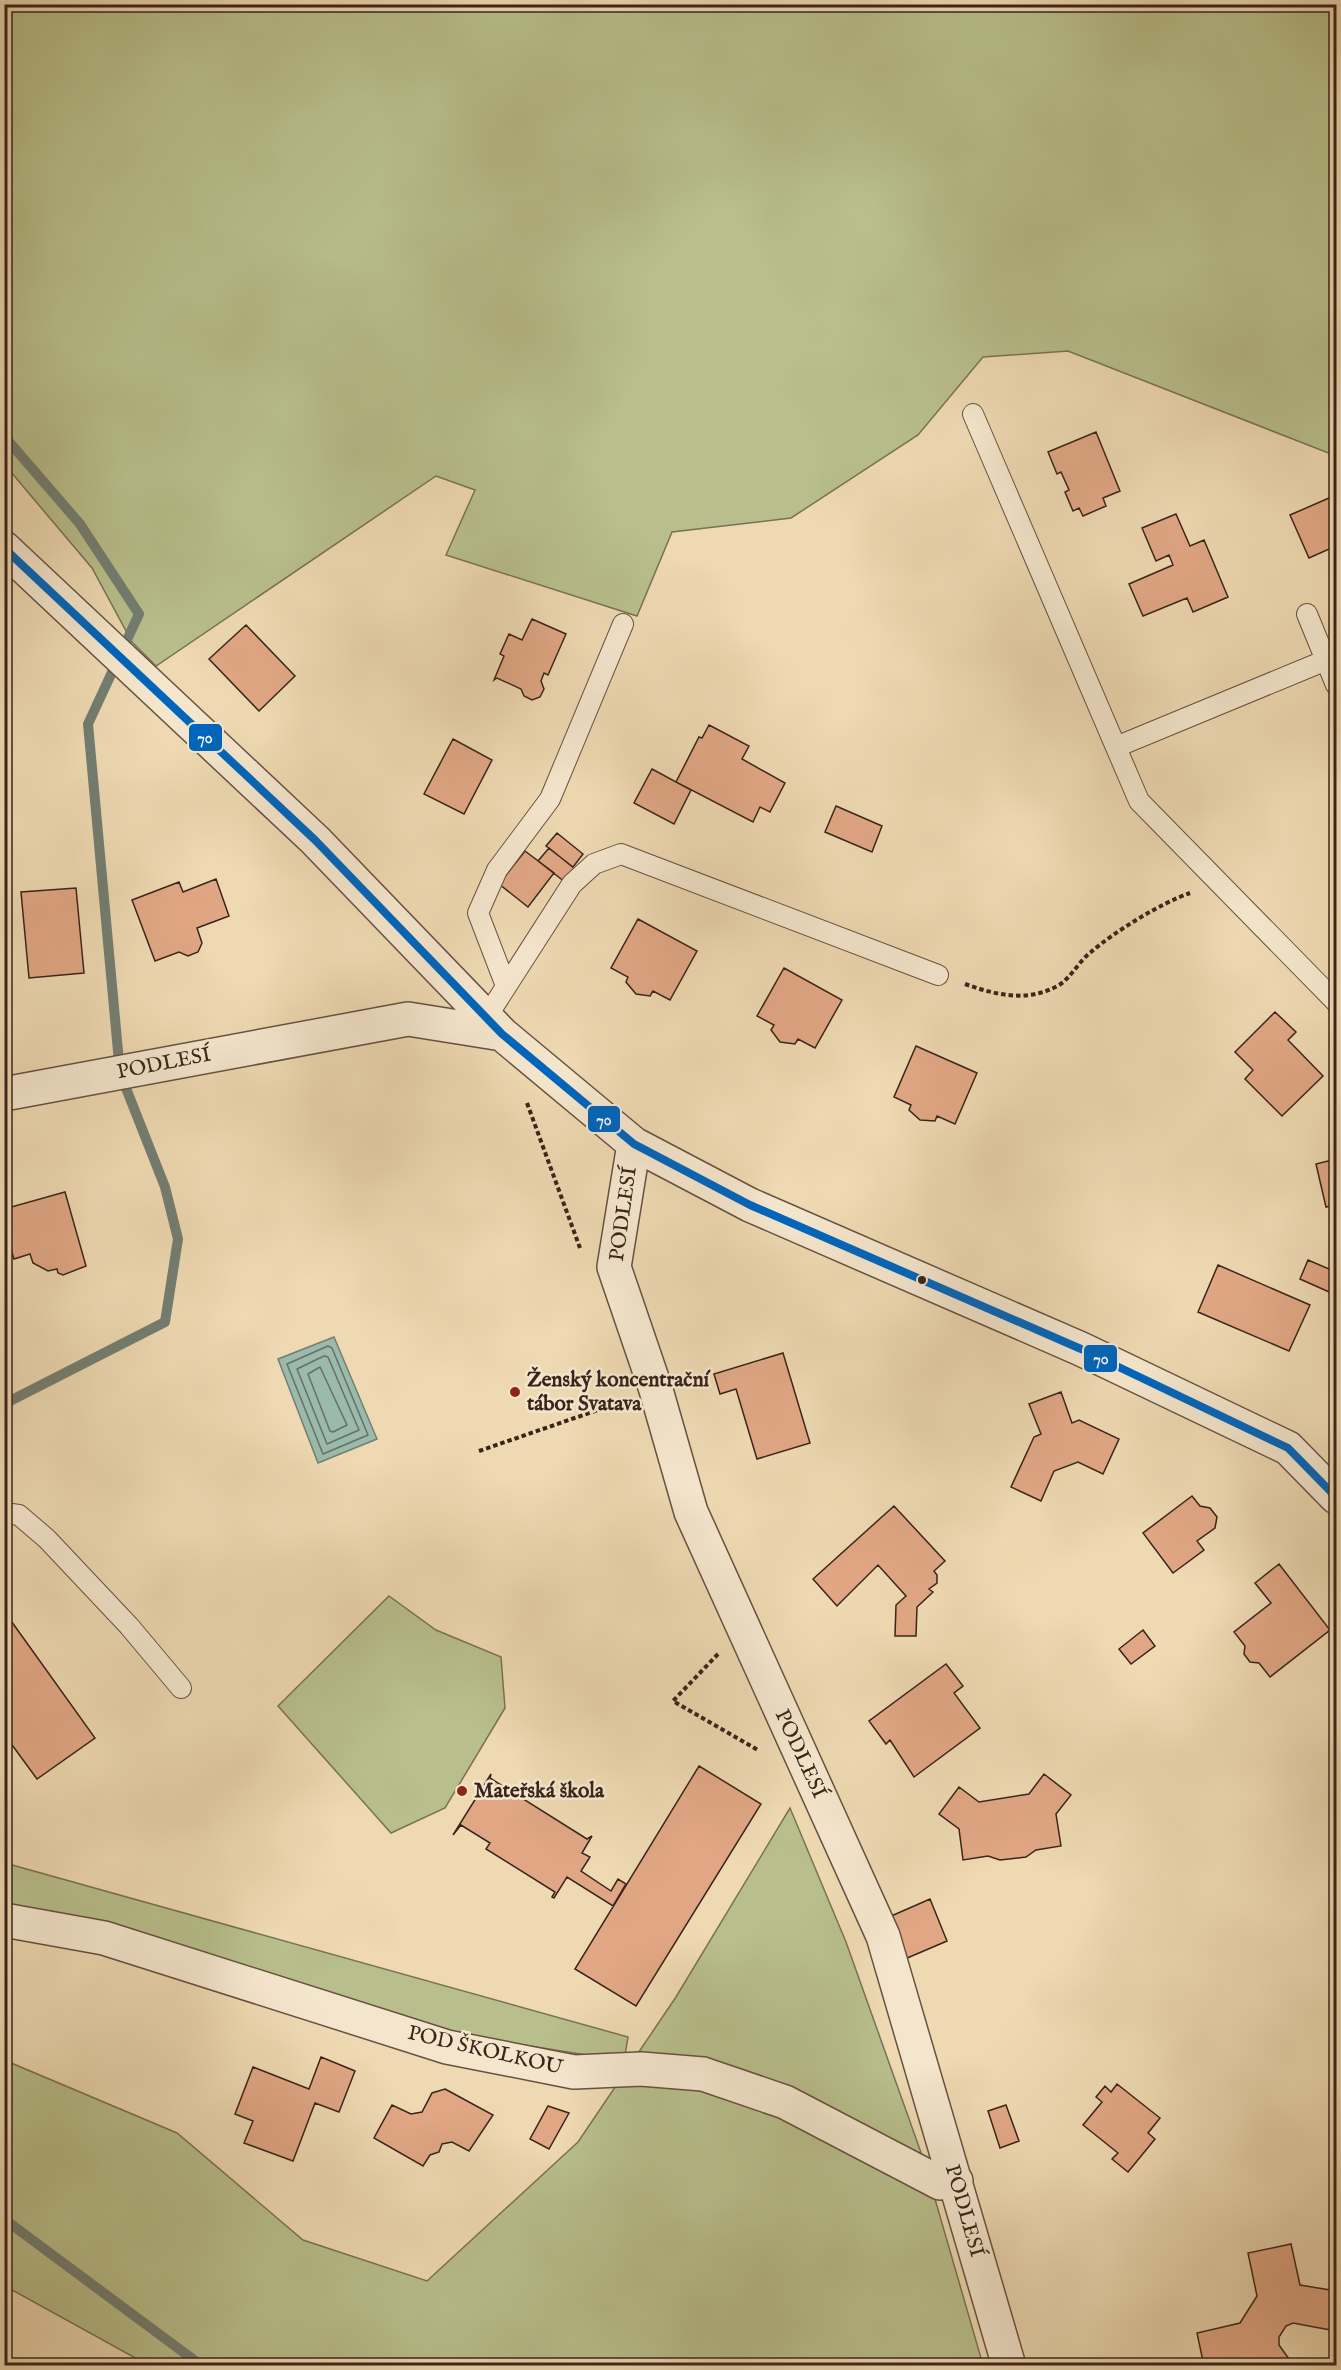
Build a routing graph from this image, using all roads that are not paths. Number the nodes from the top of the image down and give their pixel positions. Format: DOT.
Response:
graph roads {
  1 [pos="973,414"];
  2 [pos="4,548"];
  3 [pos="1306,614"];
  4 [pos="623,624"];
  5 [pos="1324,661"];
  6 [pos="1336,685"];
  7 [pos="1116,747"];
  8 [pos="938,975"];
  9 [pos="506,986"];
  10 [pos="1336,1002"];
  11 [pos="494,1026"];
  12 [pos="4,1094"];
  13 [pos="634,1144"];
  14 [pos="1336,1497"];
  15 [pos="4,1513"];
  16 [pos="181,1688"];
  17 [pos="4,1920"];
  18 [pos="956,2181"];
  19 [pos="1008,2366"];
  1 -- 7 [label="lane"];
  2 -- 11 [label="street, PODLESÍ"];
  3 -- 5 [label="lane"];
  4 -- 9 [label="lane"];
  5 -- 6 [label="lane"];
  5 -- 7 [label="lane"];
  7 -- 10 [label="lane"];
  8 -- 9 [label="lane"];
  9 -- 11 [label="lane"];
  11 -- 12 [label="street, PODLESÍ"];
  11 -- 13 [label="street, PODLESÍ"];
  13 -- 14 [label="street, PODLESÍ"];
  13 -- 18 [label="street, PODLESÍ"];
  15 -- 16 [label="lane"];
  17 -- 18 [label="street, POD ŠKOLKOU"];
  18 -- 19 [label="street, PODLESÍ"];
}
